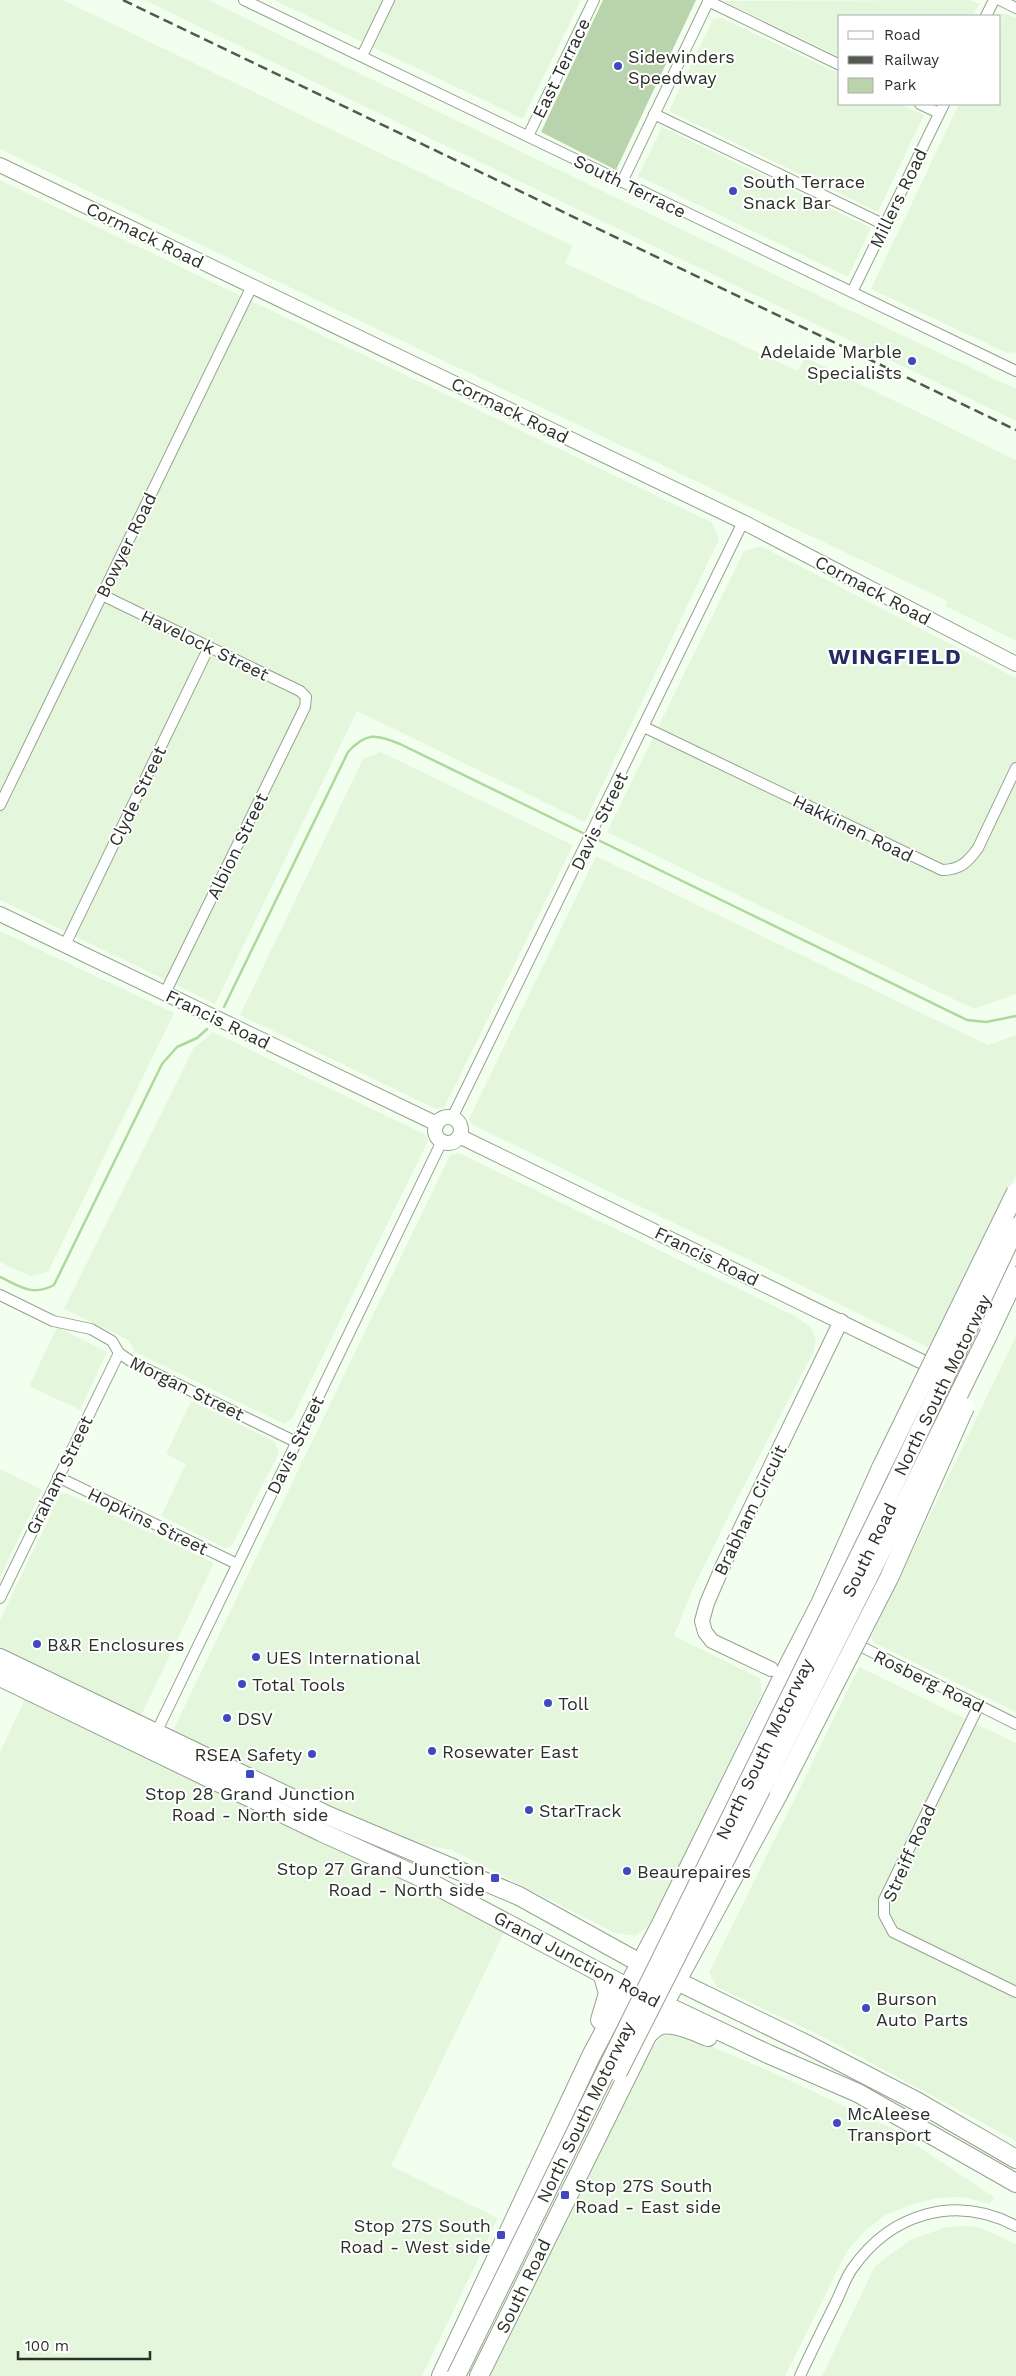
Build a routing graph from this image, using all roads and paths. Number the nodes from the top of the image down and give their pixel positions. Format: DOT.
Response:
graph roads {
  1 [pos="244,0"];
  2 [pos="389,0"];
  3 [pos="594,0"];
  4 [pos="994,0"];
  5 [pos="1000,0"];
  6 [pos="708,1"];
  7 [pos="1016,8"];
  8 [pos="986,15"];
  9 [pos="362,56"];
  10 [pos="838,64"];
  11 [pos="925,105"];
  12 [pos="941,108"];
  13 [pos="654,114"];
  14 [pos="528,136"];
  15 [pos="0,165"];
  16 [pos="622,182"];
  17 [pos="885,225"];
  18 [pos="252,286"];
  19 [pos="852,292"];
  20 [pos="1016,371"];
  21 [pos="743,522"];
  22 [pos="102,595"];
  23 [pos="209,647"];
  24 [pos="1016,664"];
  25 [pos="306,697"];
  26 [pos="644,728"];
  27 [pos="1016,768"];
  28 [pos="0,805"];
  29 [pos="0,914"];
  30 [pos="65,945"];
  31 [pos="165,993"];
  32 [pos="452,1118"];
  33 [pos="437,1124"];
  34 [pos="459,1136"];
  35 [pos="442,1141"];
  36 [pos="1016,1192"];
  37 [pos="1016,1227"];
  38 [pos="1016,1249"];
  39 [pos="1016,1276"];
  40 [pos="0,1295"];
  41 [pos="841,1321"];
  42 [pos="989,1332"];
  43 [pos="119,1353"];
  44 [pos="954,1378"];
  45 [pos="296,1442"];
  46 [pos="58,1477"];
  47 [pos="237,1564"];
  48 [pos="0,1598"];
  49 [pos="842,1637"];
  50 [pos="0,1658"];
  51 [pos="788,1664"];
  52 [pos="771,1669"];
  53 [pos="0,1677"];
  54 [pos="776,1690"];
  55 [pos="979,1706"];
  56 [pos="1016,1724"];
  57 [pos="152,1740"];
  58 [pos="660,1926"];
  59 [pos="597,1939"];
  60 [pos="691,1954"];
  61 [pos="640,1963"];
  62 [pos="603,1976"];
  63 [pos="676,1982"];
  64 [pos="627,1987"];
  65 [pos="1016,1992"];
  66 [pos="703,1995"];
  67 [pos="665,2005"];
  68 [pos="609,2022"];
  69 [pos="647,2036"];
  70 [pos="739,2040"];
  71 [pos="591,2056"];
  72 [pos="1016,2159"];
  73 [pos="1016,2183"];
  74 [pos="1016,2226"];
  75 [pos="441,2376"];
  76 [pos="456,2376"];
  77 [pos="469,2376"];
  78 [pos="479,2376"];
  79 [pos="800,2376"];
  1 -- 9 [label="street, South Terrace"];
  2 -- 9 [label="street"];
  3 -- 14 [label="street, East Terrace"];
  4 -- 8 [label="street"];
  5 -- 7 [label="street"];
  6 -- 10 [label="street"];
  6 -- 13 [label="street"];
  9 -- 14 [label="street, South Terrace"];
  11 -- 12 [label="street"];
  12 -- 17 [label="street, Millers Road"];
  13 -- 16 [label="street"];
  13 -- 17 [label="street"];
  14 -- 16 [label="street, South Terrace"];
  15 -- 18 [label="street, Cormack Road"];
  16 -- 19 [label="street, South Terrace"];
  17 -- 19 [label="street, Millers Road"];
  18 -- 21 [label="street, Cormack Road"];
  18 -- 22 [label="street, Bowyer Road"];
  19 -- 20 [label="street, South Terrace"];
  21 -- 24 [label="street, Cormack Road"];
  21 -- 26 [label="street, Davis Street"];
  22 -- 23 [label="street, Havelock Street"];
  22 -- 28 [label="street, Bowyer Road"];
  23 -- 25 [label="street, Havelock Street"];
  23 -- 30 [label="street, Clyde Street"];
  25 -- 31 [label="street, Albion Street"];
  26 -- 27 [label="street, Hakkinen Road"];
  26 -- 32 [label="street, Davis Street"];
  29 -- 30 [label="street, Francis Road"];
  30 -- 31 [label="street, Francis Road"];
  31 -- 33 [label="street, Francis Road"];
  32 -- 33 [label="street"];
  32 -- 34 [label="street"];
  33 -- 35 [label="street"];
  34 -- 35 [label="street"];
  34 -- 41 [label="street, Francis Road"];
  35 -- 45 [label="street, Davis Street"];
  36 -- 51 [label="highway, South Road, bridge"];
  37 -- 76 [label="highway, North South Motorway, bridge"];
  38 -- 44 [label="street, South Road"];
  39 -- 42 [label="highway, North South Motorway"];
  40 -- 43 [label="street, Morgan Street"];
  41 -- 44 [label="street, Francis Road"];
  41 -- 52 [label="street, Brabham Circuit"];
  42 -- 60 [label="highway, South Road, bridge"];
  42 -- 77 [label="highway, North South Motorway, bridge"];
  43 -- 45 [label="street, Morgan Street"];
  43 -- 46 [label="street, Graham Street"];
  44 -- 49 [label="street, South Road"];
  45 -- 47 [label="street, Davis Street"];
  46 -- 47 [label="street, Hopkins Street"];
  46 -- 48 [label="street, Graham Street"];
  47 -- 57 [label="street, Davis Street"];
  49 -- 55 [label="street, Rosberg Road"];
  50 -- 57 [label="highway, Grand Junction Road"];
  51 -- 52 [label="street"];
  51 -- 54 [label="highway, South Road"];
  52 -- 54 [label="street"];
  53 -- 57 [label="highway, Grand Junction Road"];
  54 -- 58 [label="highway, South Road"];
  55 -- 56 [label="street, Rosberg Road"];
  55 -- 65 [label="street, Streiff Road"];
  57 -- 59 [label="highway, Grand Junction Road"];
  57 -- 62 [label="highway, Grand Junction Road"];
  58 -- 59 [label="highway"];
  58 -- 61 [label="highway, South Road"];
  59 -- 61 [label="highway, Grand Junction Road"];
  60 -- 63 [label="highway, South Road"];
  60 -- 66 [label="highway"];
  61 -- 63 [label="highway, Grand Junction Road"];
  61 -- 64 [label="highway, South Road"];
  62 -- 64 [label="highway, Grand Junction Road"];
  62 -- 71 [label="highway"];
  63 -- 66 [label="highway, Grand Junction Road"];
  63 -- 67 [label="highway, South Road"];
  64 -- 67 [label="highway, Grand Junction Road"];
  64 -- 68 [label="highway, South Road"];
  66 -- 72 [label="highway, Grand Junction Road"];
  67 -- 69 [label="highway, South Road"];
  67 -- 70 [label="highway, Grand Junction Road"];
  68 -- 69 [label="highway"];
  68 -- 71 [label="highway, South Road"];
  69 -- 70 [label="highway"];
  69 -- 78 [label="highway, South Road"];
  70 -- 73 [label="highway, Grand Junction Road"];
  71 -- 75 [label="highway, South Road"];
  74 -- 79 [label="street"];
}
